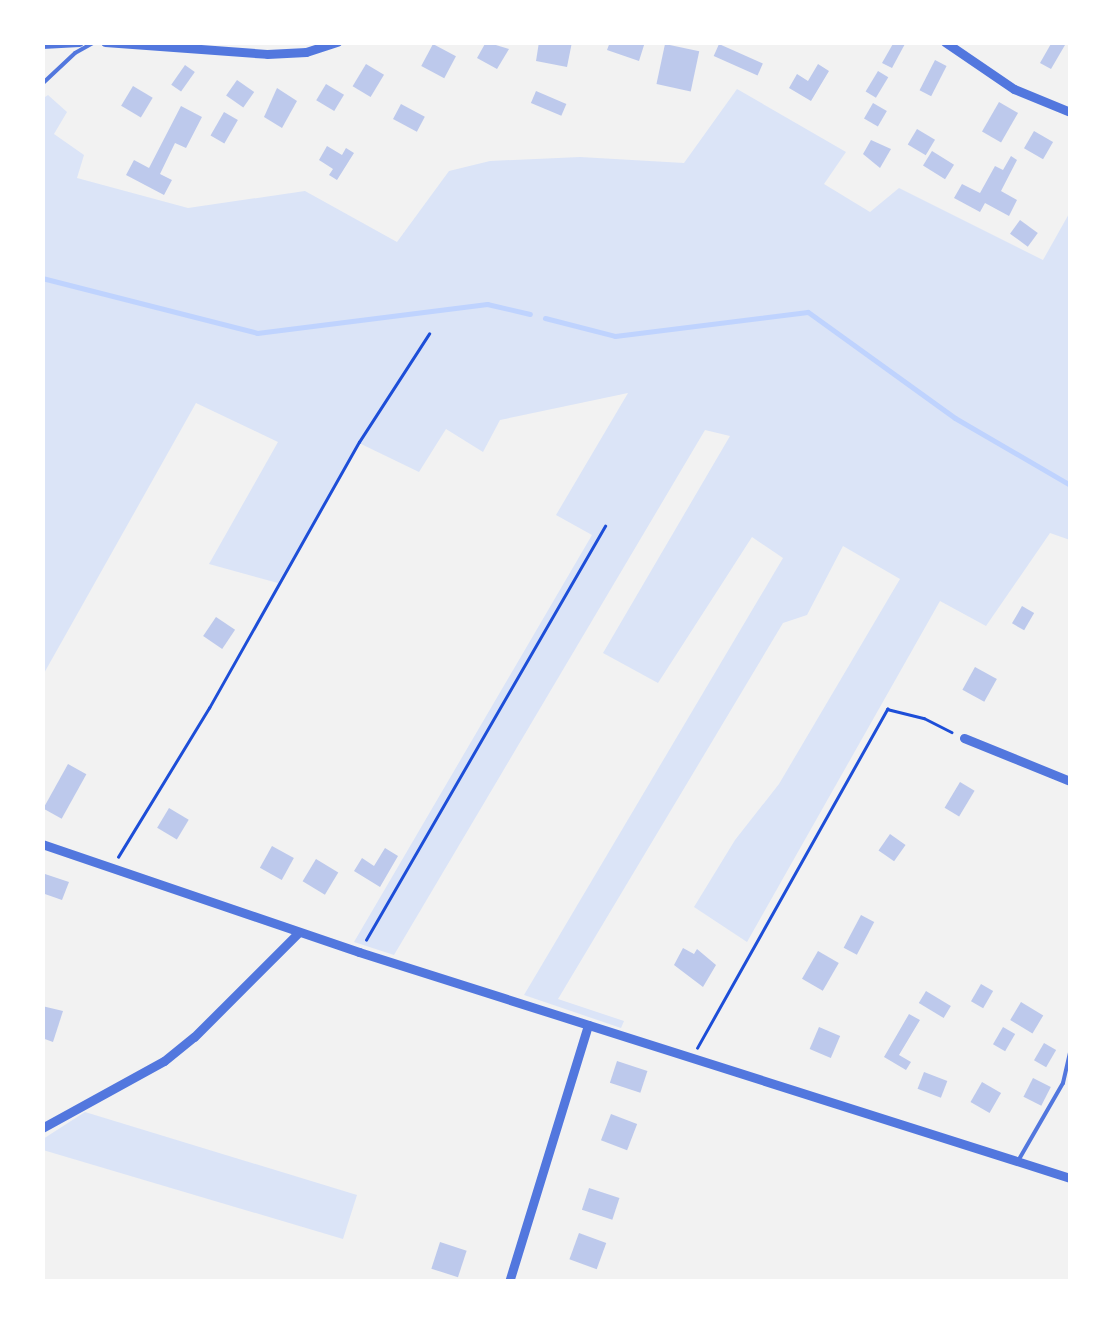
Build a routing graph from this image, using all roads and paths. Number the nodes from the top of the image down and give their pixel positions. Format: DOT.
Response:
graph roads {
  1 [pos="80,42"];
  2 [pos="96,42"];
  3 [pos="105,42"];
  4 [pos="337,42"];
  5 [pos="945,42"];
  6 [pos="42,44"];
  7 [pos="42,84"];
  8 [pos="1070,112"];
  9 [pos="428,334"];
  10 [pos="605,526"];
  11 [pos="964,738"];
  12 [pos="1070,781"];
  13 [pos="42,844"];
  14 [pos="111,866"];
  15 [pos="299,932"];
  16 [pos="359,952"];
  17 [pos="588,1026"];
  18 [pos="1070,1052"];
  19 [pos="692,1058"];
  20 [pos="42,1128"];
  21 [pos="1018,1161"];
  22 [pos="1070,1178"];
  23 [pos="509,1282"];
  1 -- 6 [label="street"];
  2 -- 7 [label="lane"];
  3 -- 4 [label="street"];
  5 -- 8 [label="street"];
  9 -- 14 [label="path"];
  10 -- 16 [label="path"];
  11 -- 12 [label="street"];
  11 -- 19 [label="path"];
  13 -- 14 [label="street"];
  14 -- 15 [label="street"];
  15 -- 16 [label="street"];
  15 -- 20 [label="street"];
  16 -- 17 [label="street"];
  17 -- 19 [label="street"];
  17 -- 23 [label="street"];
  18 -- 21 [label="lane"];
  19 -- 21 [label="street"];
  21 -- 22 [label="street"];
}
